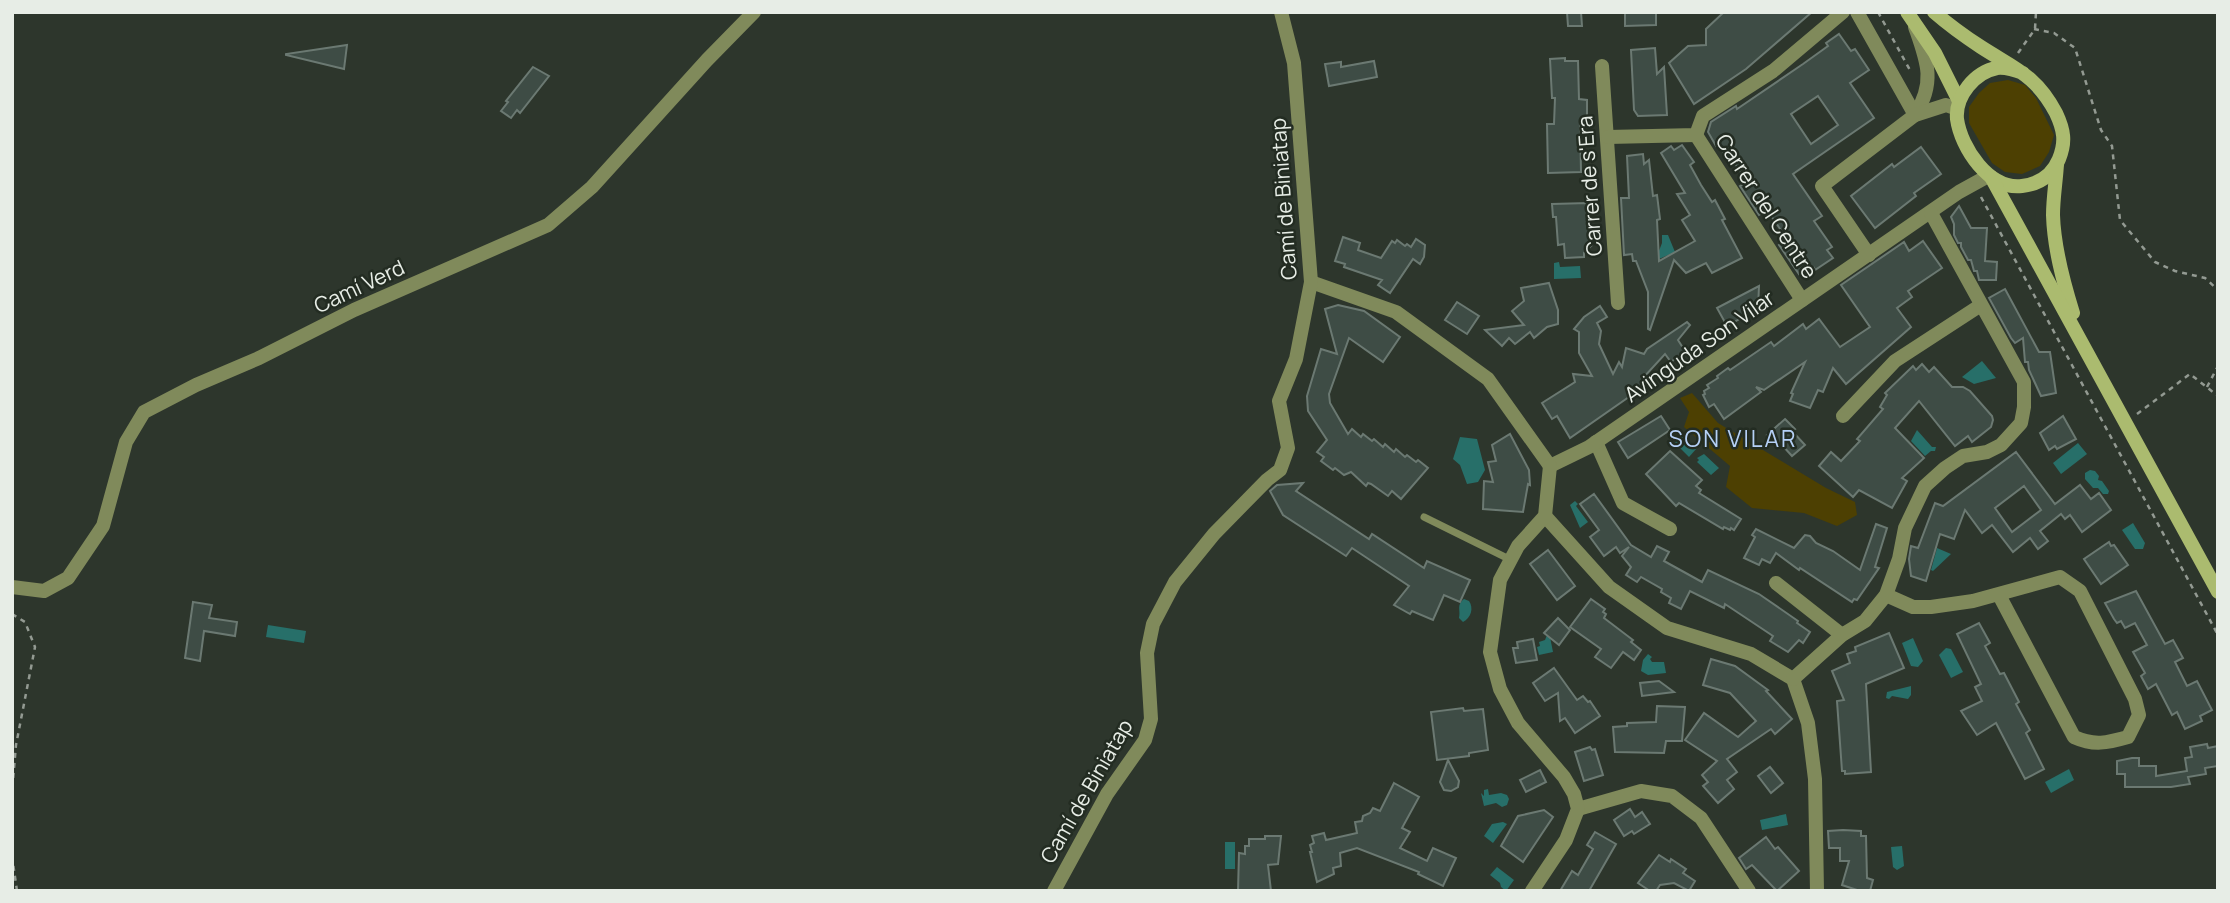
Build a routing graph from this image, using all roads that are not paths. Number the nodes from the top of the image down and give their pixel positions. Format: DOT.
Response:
graph roads {
  1 [pos="754,12"];
  2 [pos="1281,12"];
  3 [pos="1843,12"];
  4 [pos="1857,12"];
  5 [pos="1934,12"];
  6 [pos="1910,15"];
  7 [pos="1602,66"];
  8 [pos="2017,68"];
  9 [pos="1958,105"];
  10 [pos="1915,116"];
  11 [pos="1696,135"];
  12 [pos="1608,137"];
  13 [pos="2057,162"];
  14 [pos="1989,176"];
  15 [pos="1931,213"];
  16 [pos="1869,255"];
  17 [pos="1311,282"];
  18 [pos="1802,300"];
  19 [pos="1618,303"];
  20 [pos="1981,305"];
  21 [pos="2083,344"];
  22 [pos="1843,416"];
  23 [pos="1596,442"];
  24 [pos="1550,466"];
  25 [pos="1545,516"];
  26 [pos="1424,517"];
  27 [pos="1670,529"];
  28 [pos="1511,559"];
  29 [pos="1776,583"];
  30 [pos="12,587"];
  31 [pos="2218,592"];
  32 [pos="1886,595"];
  33 [pos="1998,595"];
  34 [pos="1842,635"];
  35 [pos="1793,679"];
  36 [pos="1578,809"];
  37 [pos="1054,891"];
  38 [pos="1532,891"];
  39 [pos="1749,891"];
  40 [pos="1817,891"];
  1 -- 30 [label="street, Camí Verd"];
  2 -- 17 [label="street, Camí de Biniatap"];
  3 -- 11 [label="street"];
  4 -- 10 [label="street"];
  5 -- 8 [label="main road"];
  6 -- 9 [label="main road"];
  6 -- 10 [label="street"];
  7 -- 12 [label="street, Carrer de s'Era"];
  8 -- 9 [label="main road"];
  8 -- 13 [label="main road"];
  9 -- 10 [label="street"];
  9 -- 14 [label="main road"];
  10 -- 16 [label="street"];
  11 -- 12 [label="street"];
  11 -- 18 [label="street, Carrer del Centre"];
  12 -- 19 [label="street, Carrer de s'Era"];
  13 -- 14 [label="main road"];
  13 -- 21 [label="main road"];
  14 -- 15 [label="street, Avinguda Son Vilar"];
  14 -- 21 [label="main road"];
  15 -- 16 [label="street, Avinguda Son Vilar"];
  15 -- 20 [label="street"];
  16 -- 18 [label="street, Avinguda Son Vilar"];
  17 -- 24 [label="street"];
  17 -- 37 [label="street, Camí de Biniatap"];
  18 -- 23 [label="street, Avinguda Son Vilar"];
  20 -- 22 [label="street"];
  20 -- 32 [label="street"];
  21 -- 31 [label="main road"];
  23 -- 24 [label="street, Avinguda Son Vilar"];
  23 -- 27 [label="street"];
  24 -- 25 [label="street"];
  25 -- 28 [label="street"];
  25 -- 35 [label="street"];
  26 -- 28 [label="lane"];
  28 -- 36 [label="street"];
  29 -- 34 [label="street"];
  32 -- 33 [label="street"];
  32 -- 34 [label="street"];
  33 -- 33 [label="street"];
  34 -- 35 [label="street"];
  35 -- 40 [label="street"];
  36 -- 38 [label="street"];
  36 -- 39 [label="street"];
}
